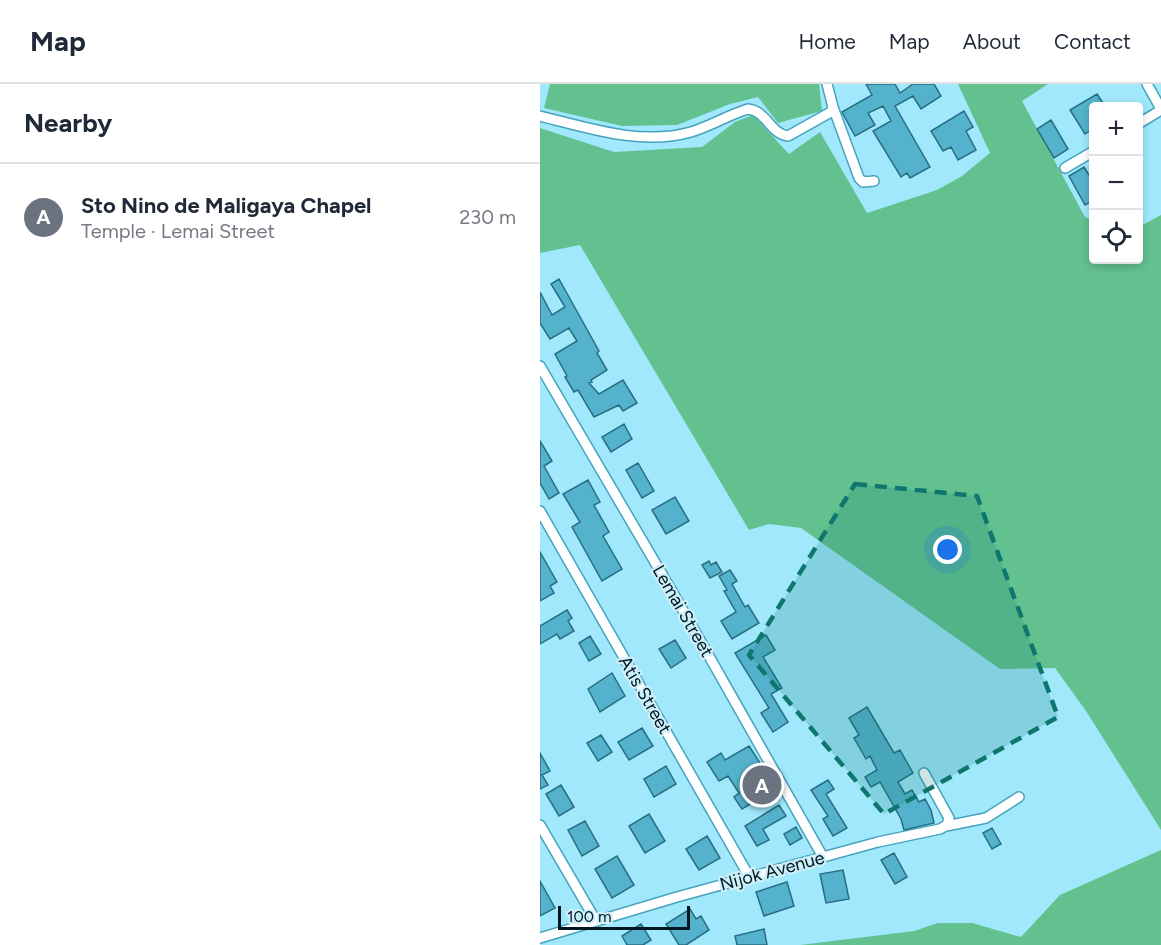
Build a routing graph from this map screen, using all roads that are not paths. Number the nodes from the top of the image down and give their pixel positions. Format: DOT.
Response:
graph roads {
  1 [pos="826,84"];
  2 [pos="1147,84"];
  3 [pos="833,106"];
  4 [pos="1161,110"];
  5 [pos="540,116"];
  6 [pos="1143,121"];
  7 [pos="1089,154"];
  8 [pos="1065,168"];
  9 [pos="874,181"];
  10 [pos="540,366"];
  11 [pos="540,511"];
  12 [pos="924,773"];
  13 [pos="1019,797"];
  14 [pos="540,825"];
  15 [pos="946,826"];
  16 [pos="824,857"];
  17 [pos="750,878"];
  18 [pos="596,921"];
  19 [pos="540,938"];
  1 -- 3 [label="street"];
  2 -- 4 [label="street"];
  3 -- 5 [label="street"];
  3 -- 9 [label="street"];
  4 -- 6 [label="street"];
  7 -- 8 [label="street"];
  10 -- 16 [label="street, Lemai Street"];
  11 -- 17 [label="street, Atis Street"];
  12 -- 15 [label="street"];
  13 -- 15 [label="street, Nijok Avenue"];
  14 -- 18 [label="street"];
  15 -- 16 [label="street, Nijok Avenue"];
  16 -- 17 [label="street, Nijok Avenue"];
  17 -- 18 [label="street, Nijok Avenue"];
  18 -- 19 [label="street, Nijok Avenue"];
}
